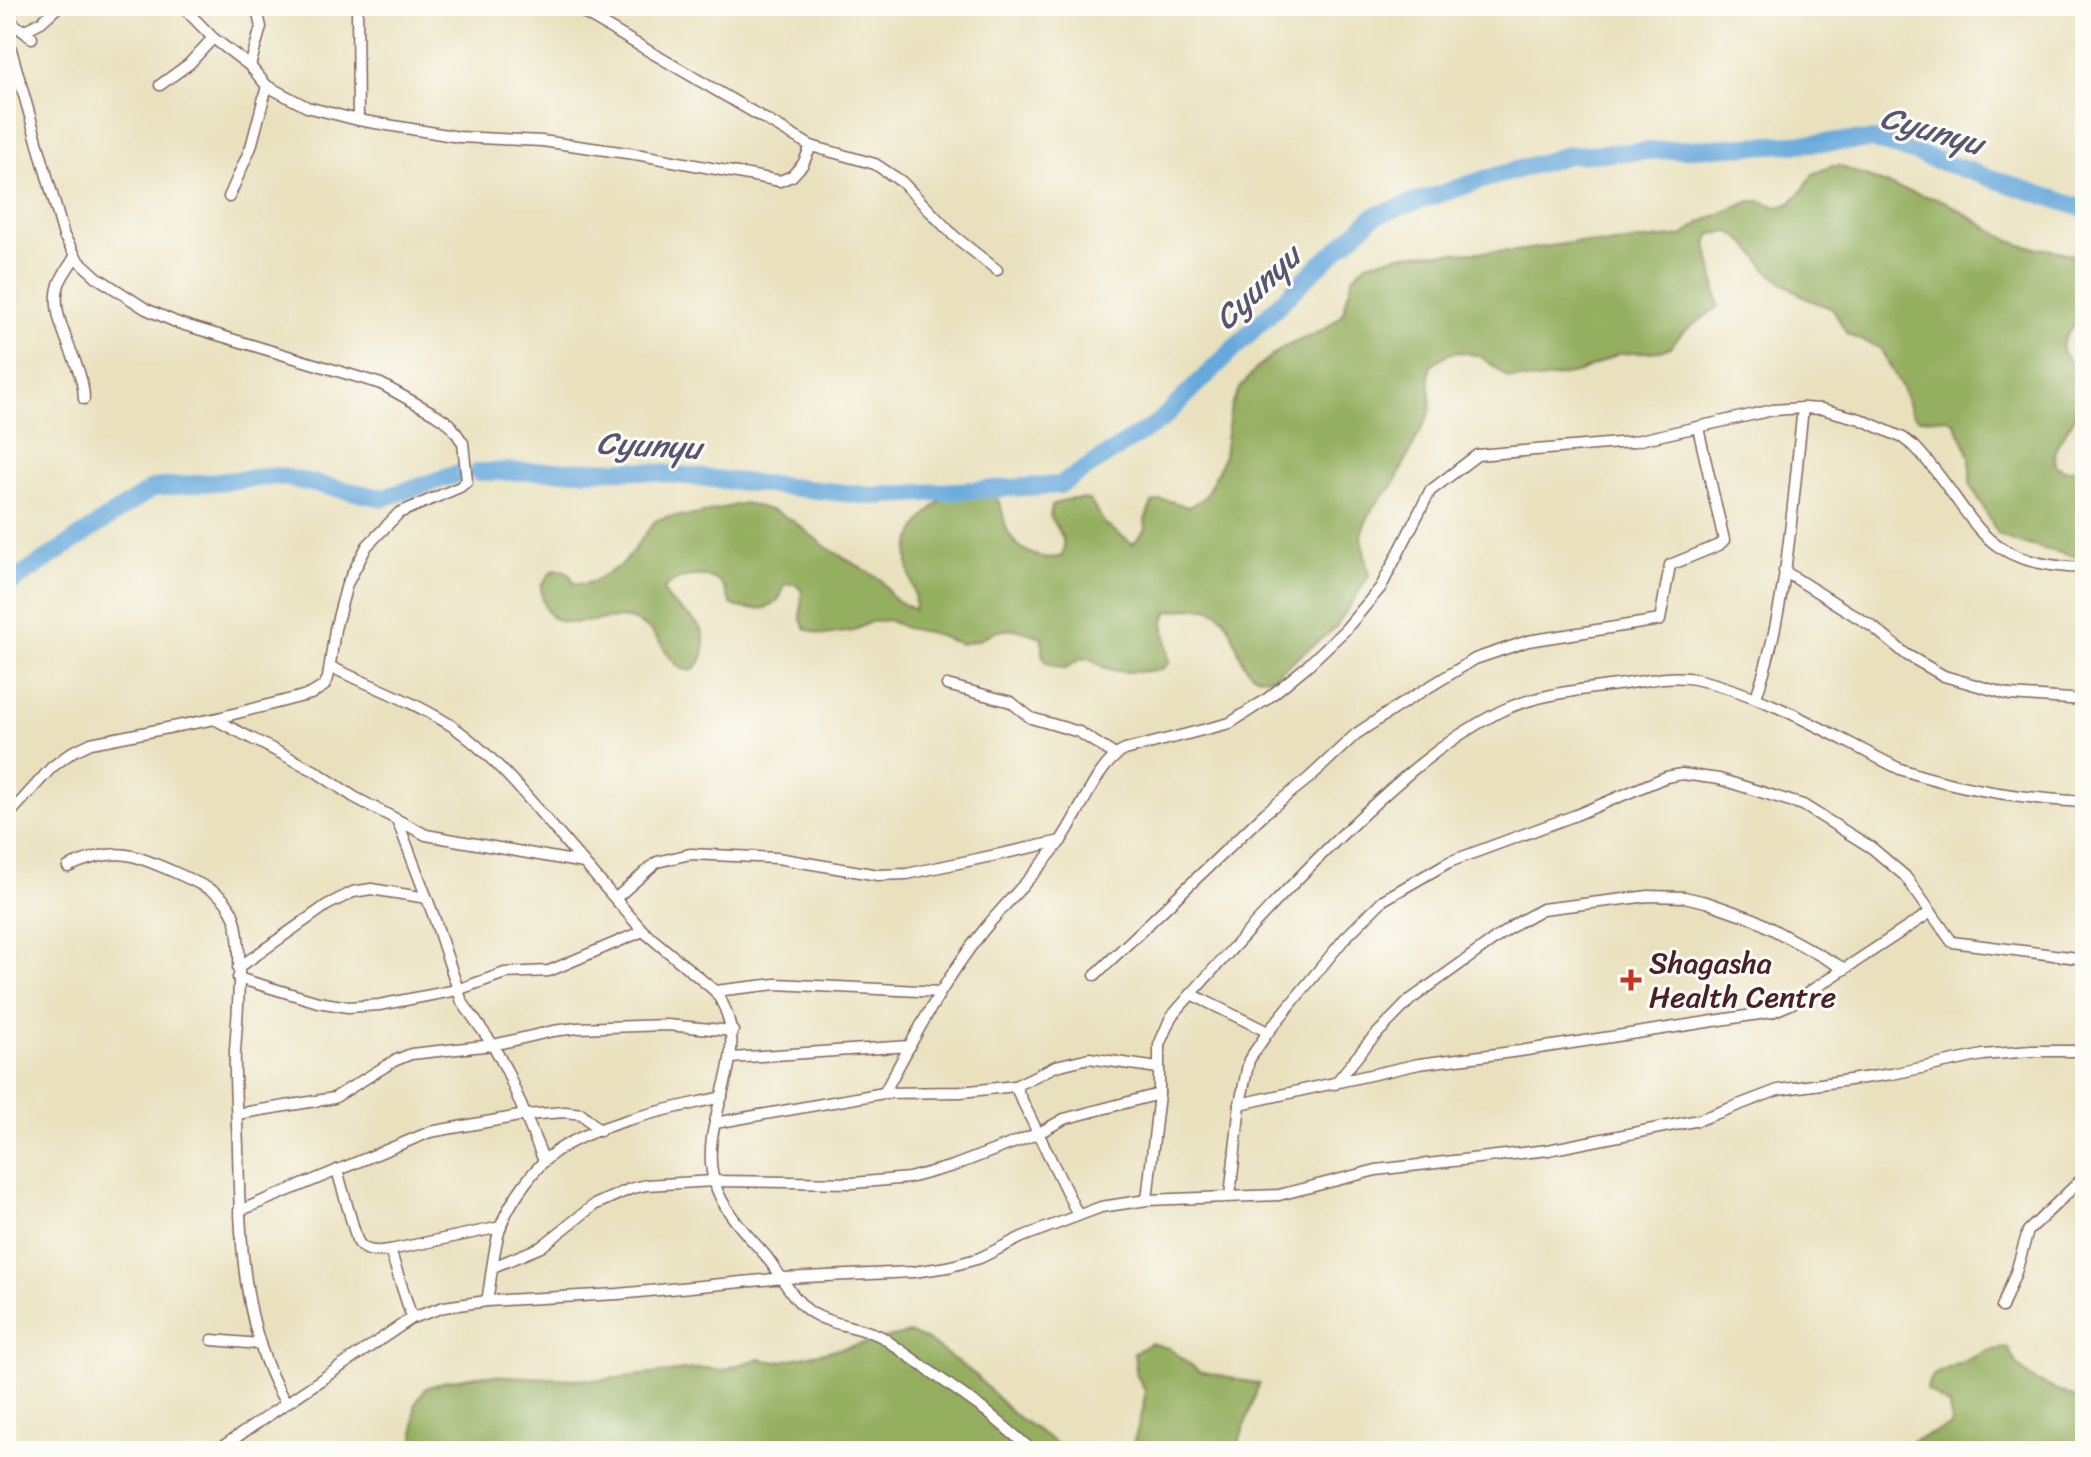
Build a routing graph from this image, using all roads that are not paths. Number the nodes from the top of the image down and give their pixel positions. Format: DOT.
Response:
graph roads {
  1 [pos="59,6"];
  2 [pos="182,6"];
  3 [pos="256,6"];
  4 [pos="357,6"];
  5 [pos="572,6"];
  6 [pos="6,18"];
  7 [pos="23,31"];
  8 [pos="6,32"];
  9 [pos="32,38"];
  10 [pos="213,38"];
  11 [pos="250,66"];
  12 [pos="160,85"];
  13 [pos="267,86"];
  14 [pos="358,120"];
  15 [pos="811,146"];
  16 [pos="229,197"];
  17 [pos="75,257"];
  18 [pos="997,270"];
  19 [pos="84,399"];
  20 [pos="1803,408"];
  21 [pos="1698,428"];
  22 [pos="2085,568"];
  23 [pos="1784,571"];
  24 [pos="331,667"];
  25 [pos="947,685"];
  26 [pos="1756,697"];
  27 [pos="2085,700"];
  28 [pos="214,719"];
  29 [pos="1115,755"];
  30 [pos="2085,802"];
  31 [pos="6,818"];
  32 [pos="398,822"];
  33 [pos="1061,841"];
  34 [pos="584,863"];
  35 [pos="68,867"];
  36 [pos="427,898"];
  37 [pos="616,898"];
  38 [pos="1931,912"];
  39 [pos="643,931"];
  40 [pos="2085,959"];
  41 [pos="1845,969"];
  42 [pos="238,973"];
  43 [pos="1095,975"];
  44 [pos="457,990"];
  45 [pos="715,991"];
  46 [pos="940,992"];
  47 [pos="1191,994"];
  48 [pos="733,1031"];
  49 [pos="1268,1032"];
  50 [pos="493,1045"];
  51 [pos="910,1046"];
  52 [pos="2085,1051"];
  53 [pos="731,1058"];
  54 [pos="1158,1068"];
  55 [pos="1335,1084"];
  56 [pos="1015,1086"];
  57 [pos="884,1093"];
  58 [pos="1159,1094"];
  59 [pos="722,1097"];
  60 [pos="1240,1104"];
  61 [pos="237,1114"];
  62 [pos="525,1115"];
  63 [pos="715,1123"];
  64 [pos="600,1131"];
  65 [pos="1039,1133"];
  66 [pos="544,1161"];
  67 [pos="337,1170"];
  68 [pos="2085,1176"];
  69 [pos="714,1181"];
  70 [pos="1230,1196"];
  71 [pos="1147,1200"];
  72 [pos="239,1211"];
  73 [pos="1078,1215"];
  74 [pos="501,1227"];
  75 [pos="390,1250"];
  76 [pos="493,1267"];
  77 [pos="784,1278"];
  78 [pos="487,1301"];
  79 [pos="2002,1307"];
  80 [pos="412,1318"];
  81 [pos="212,1340"];
  82 [pos="260,1344"];
  83 [pos="285,1402"];
  84 [pos="216,1451"];
  85 [pos="1033,1451"];
  1 -- 7 [label="street"];
  2 -- 10 [label="street"];
  3 -- 11 [label="street"];
  4 -- 14 [label="street"];
  5 -- 15 [label="street"];
  6 -- 7 [label="street"];
  7 -- 9 [label="street"];
  8 -- 17 [label="street"];
  10 -- 11 [label="street"];
  10 -- 12 [label="street"];
  11 -- 13 [label="street"];
  13 -- 14 [label="street"];
  13 -- 16 [label="street"];
  14 -- 15 [label="street"];
  15 -- 18 [label="street"];
  17 -- 19 [label="street"];
  17 -- 24 [label="street"];
  20 -- 21 [label="street"];
  20 -- 22 [label="street"];
  20 -- 23 [label="street"];
  21 -- 29 [label="street"];
  21 -- 43 [label="street"];
  23 -- 26 [label="street"];
  23 -- 27 [label="street"];
  24 -- 28 [label="street"];
  24 -- 34 [label="street"];
  25 -- 29 [label="street"];
  26 -- 30 [label="street"];
  26 -- 47 [label="street"];
  28 -- 31 [label="street"];
  28 -- 32 [label="street"];
  29 -- 33 [label="street"];
  32 -- 34 [label="street"];
  32 -- 36 [label="street"];
  33 -- 37 [label="street"];
  33 -- 46 [label="street"];
  34 -- 37 [label="street"];
  35 -- 42 [label="street"];
  36 -- 42 [label="street"];
  36 -- 44 [label="street"];
  37 -- 39 [label="street"];
  38 -- 40 [label="street"];
  38 -- 41 [label="street"];
  38 -- 49 [label="street"];
  39 -- 44 [label="street"];
  39 -- 45 [label="street"];
  41 -- 55 [label="street"];
  41 -- 55 [label="street"];
  42 -- 44 [label="street"];
  42 -- 61 [label="street"];
  44 -- 50 [label="street"];
  45 -- 46 [label="street"];
  45 -- 48 [label="street"];
  46 -- 51 [label="street"];
  47 -- 49 [label="street"];
  47 -- 54 [label="street"];
  48 -- 50 [label="street"];
  48 -- 53 [label="street"];
  49 -- 60 [label="street"];
  50 -- 61 [label="street"];
  50 -- 62 [label="street"];
  51 -- 53 [label="street"];
  51 -- 57 [label="street"];
  52 -- 70 [label="street"];
  53 -- 59 [label="street"];
  54 -- 56 [label="street"];
  54 -- 58 [label="street"];
  55 -- 60 [label="street"];
  56 -- 57 [label="street"];
  56 -- 65 [label="street"];
  57 -- 63 [label="street"];
  58 -- 65 [label="street"];
  58 -- 71 [label="street"];
  59 -- 63 [label="street"];
  59 -- 64 [label="street"];
  60 -- 70 [label="street"];
  61 -- 72 [label="street"];
  62 -- 64 [label="street"];
  62 -- 66 [label="street"];
  62 -- 67 [label="street"];
  63 -- 69 [label="street"];
  64 -- 66 [label="street"];
  65 -- 69 [label="street"];
  65 -- 73 [label="street"];
  66 -- 74 [label="street"];
  67 -- 72 [label="street"];
  67 -- 75 [label="street"];
  68 -- 79 [label="street"];
  69 -- 76 [label="street"];
  69 -- 77 [label="street"];
  70 -- 71 [label="street"];
  71 -- 73 [label="street"];
  72 -- 82 [label="street"];
  73 -- 77 [label="street"];
  74 -- 75 [label="street"];
  74 -- 76 [label="street"];
  75 -- 80 [label="street"];
  76 -- 78 [label="street"];
  77 -- 78 [label="street"];
  77 -- 85 [label="street"];
  78 -- 80 [label="street"];
  80 -- 83 [label="street"];
  81 -- 82 [label="street"];
  82 -- 83 [label="street"];
  83 -- 84 [label="street"];
}
